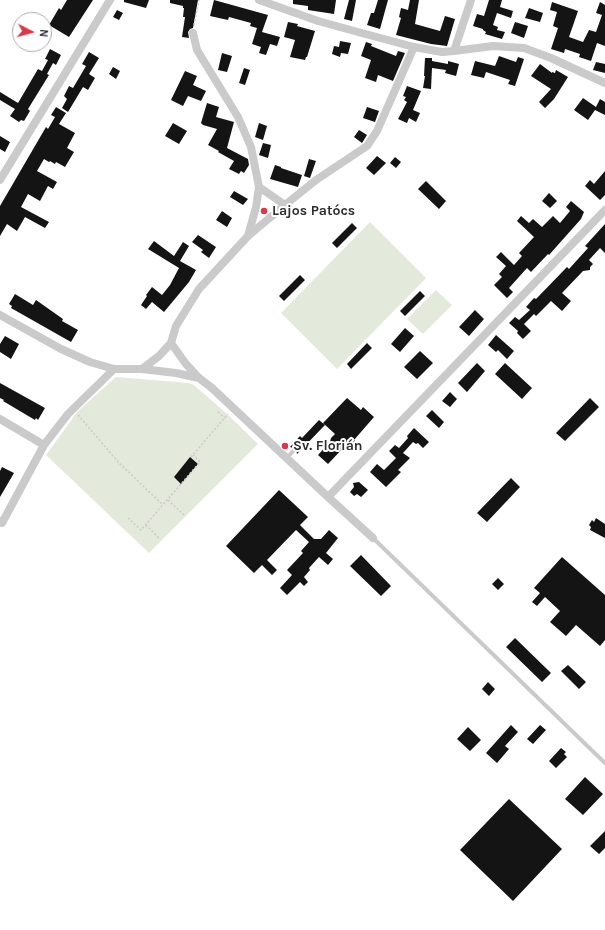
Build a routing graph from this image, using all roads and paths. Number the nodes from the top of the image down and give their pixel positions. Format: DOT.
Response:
graph roads {
  1 [pos="110,0"];
  2 [pos="199,0"];
  3 [pos="259,0"];
  4 [pos="471,0"];
  5 [pos="193,33"];
  6 [pos="414,47"];
  7 [pos="454,52"];
  8 [pos="605,83"];
  9 [pos="0,180"];
  10 [pos="260,187"];
  11 [pos="285,204"];
  12 [pos="605,210"];
  13 [pos="248,236"];
  14 [pos="0,315"];
  15 [pos="171,342"];
  16 [pos="114,369"];
  17 [pos="142,369"];
  18 [pos="199,378"];
  19 [pos="72,409"];
  20 [pos="234,409"];
  21 [pos="218,412"];
  22 [pos="225,418"];
  23 [pos="0,419"];
  24 [pos="44,444"];
  25 [pos="293,451"];
  26 [pos="193,455"];
  27 [pos="191,457"];
  28 [pos="286,458"];
  29 [pos="328,497"];
  30 [pos="168,500"];
  31 [pos="163,505"];
  32 [pos="184,515"];
  33 [pos="128,518"];
  34 [pos="0,521"];
  35 [pos="146,524"];
  36 [pos="373,538"];
  37 [pos="160,539"];
  38 [pos="605,763"];
  1 -- 9 [label="street"];
  2 -- 5 [label="path"];
  3 -- 6 [label="street"];
  4 -- 7 [label="street"];
  5 -- 10 [label="street"];
  6 -- 7 [label="street"];
  6 -- 11 [label="street"];
  7 -- 8 [label="street"];
  10 -- 11 [label="street"];
  10 -- 13 [label="street"];
  11 -- 13 [label="street"];
  12 -- 29 [label="street"];
  13 -- 15 [label="street"];
  14 -- 16 [label="street"];
  15 -- 17 [label="street"];
  15 -- 18 [label="street"];
  16 -- 17 [label="street"];
  16 -- 19 [label="street"];
  17 -- 18 [label="street"];
  18 -- 20 [label="street"];
  19 -- 24 [label="street"];
  19 -- 31 [label="path"];
  20 -- 22 [label="path"];
  20 -- 28 [label="street"];
  21 -- 22 [label="path"];
  22 -- 26 [label="path"];
  23 -- 24 [label="street"];
  24 -- 34 [label="street"];
  25 -- 28 [label="lane"];
  26 -- 27 [label="path"];
  26 -- 30 [label="path"];
  28 -- 29 [label="street"];
  29 -- 36 [label="street"];
  30 -- 31 [label="path"];
  30 -- 32 [label="path"];
  31 -- 35 [label="path"];
  33 -- 35 [label="path"];
  35 -- 37 [label="path"];
  36 -- 38 [label="lane"];
}
